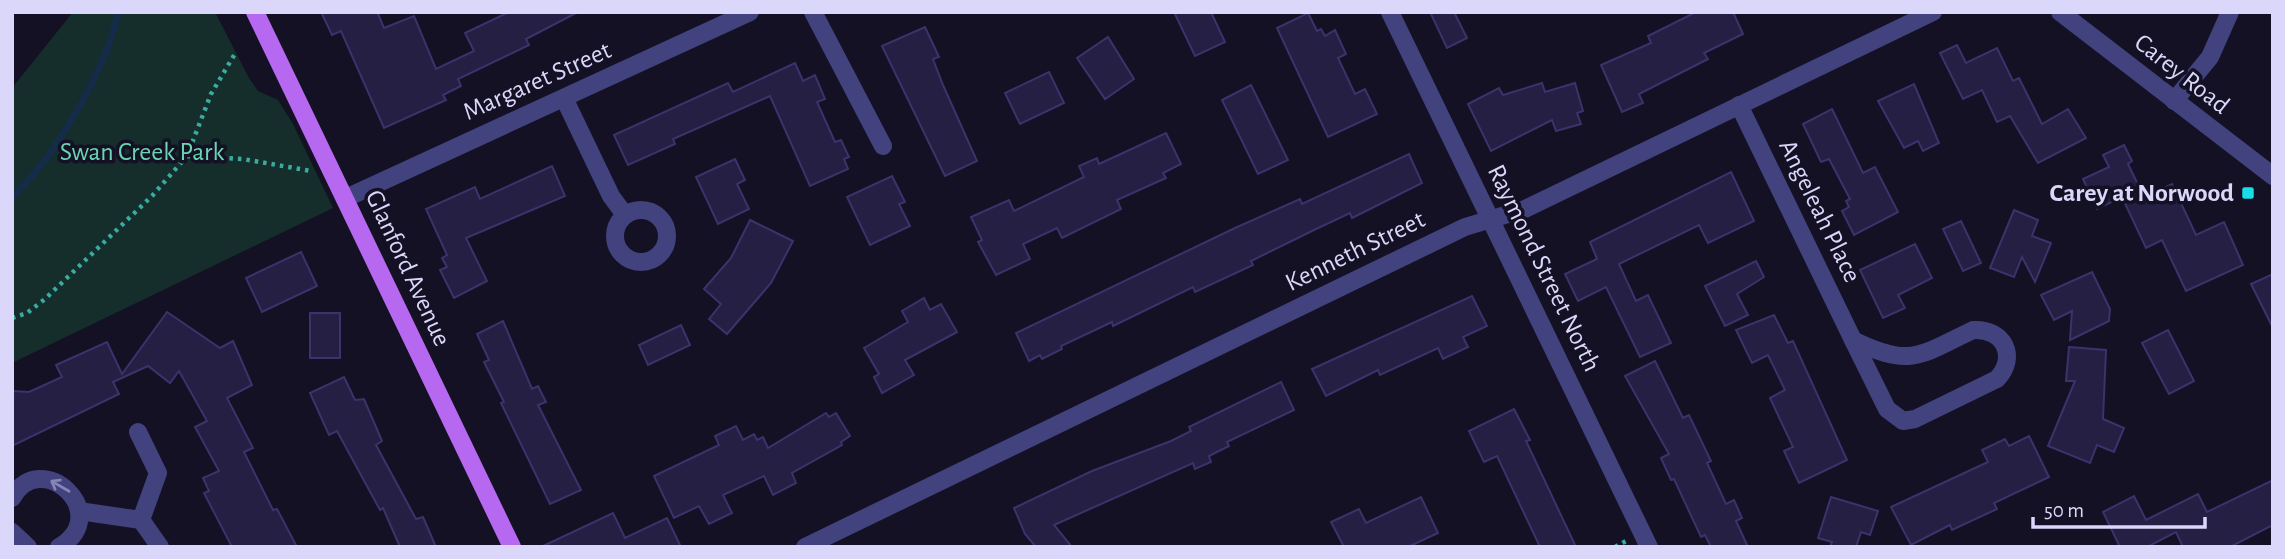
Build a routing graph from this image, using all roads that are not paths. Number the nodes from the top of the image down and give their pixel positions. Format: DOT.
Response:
graph roads {
  1 [pos="255,12"];
  2 [pos="750,12"];
  3 [pos="813,12"];
  4 [pos="1391,12"];
  5 [pos="1933,12"];
  6 [pos="2060,12"];
  7 [pos="2230,12"];
  8 [pos="564,98"];
  9 [pos="2174,101"];
  10 [pos="1739,105"];
  11 [pos="883,146"];
  12 [pos="2273,176"];
  13 [pos="346,198"];
  14 [pos="625,215"];
  15 [pos="1492,219"];
  16 [pos="1853,340"];
  17 [pos="138,432"];
  18 [pos="12,498"];
  19 [pos="79,511"];
  20 [pos="141,520"];
  21 [pos="12,532"];
  22 [pos="27,547"];
  23 [pos="58,547"];
  24 [pos="160,547"];
  25 [pos="512,547"];
  26 [pos="805,547"];
  27 [pos="1648,547"];
  1 -- 13 [label="main road, Glanford Avenue"];
  2 -- 8 [label="street, Margaret Street"];
  3 -- 11 [label="street"];
  4 -- 15 [label="street, Raymond Street North"];
  5 -- 10 [label="street, Kenneth Street"];
  6 -- 9 [label="street, Carey Road"];
  7 -- 9 [label="street"];
  8 -- 13 [label="street, Margaret Street"];
  8 -- 14 [label="street"];
  9 -- 12 [label="street, Carey Road"];
  10 -- 15 [label="street, Kenneth Street"];
  10 -- 16 [label="street, Angeleah Place"];
  13 -- 25 [label="main road, Glanford Avenue"];
  15 -- 26 [label="street, Kenneth Street"];
  15 -- 27 [label="street, Raymond Street North"];
  16 -- 16 [label="street, Angeleah Place"];
  17 -- 20 [label="street"];
  19 -- 18 [label="street, one-way"];
  19 -- 20 [label="street"];
  19 -- 23 [label="street"];
  20 -- 24 [label="street"];
  21 -- 22 [label="street"];
}
